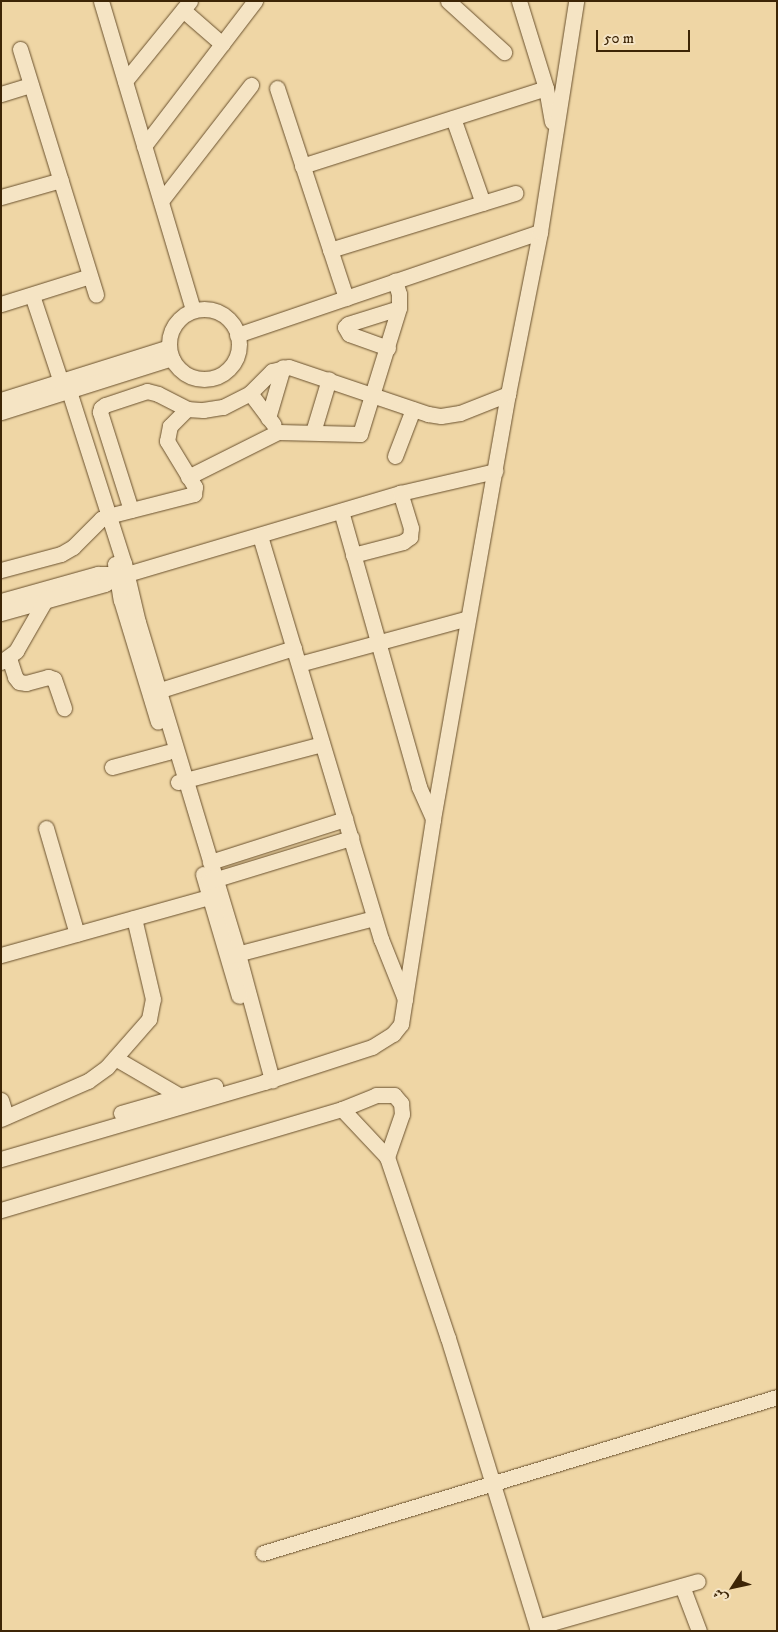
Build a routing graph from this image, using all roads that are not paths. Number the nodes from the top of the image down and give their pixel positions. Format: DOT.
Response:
graph roads {
  1 [pos="101,1"];
  2 [pos="256,1"];
  3 [pos="448,1"];
  4 [pos="519,1"];
  5 [pos="576,1"];
  6 [pos="186,6"];
  7 [pos="222,44"];
  8 [pos="20,49"];
  9 [pos="504,52"];
  10 [pos="125,81"];
  11 [pos="251,85"];
  12 [pos="31,86"];
  13 [pos="277,88"];
  14 [pos="546,88"];
  15 [pos="1,94"];
  16 [pos="453,118"];
  17 [pos="554,143"];
  18 [pos="144,146"];
  19 [pos="302,166"];
  20 [pos="61,180"];
  21 [pos="515,193"];
  22 [pos="1,197"];
  23 [pos="161,201"];
  24 [pos="483,203"];
  25 [pos="540,232"];
  26 [pos="330,250"];
  27 [pos="90,276"];
  28 [pos="395,281"];
  29 [pos="96,294"];
  30 [pos="32,295"];
  31 [pos="346,298"];
  32 [pos="1,304"];
  33 [pos="399,308"];
  34 [pos="194,310"];
  35 [pos="238,334"];
  36 [pos="388,348"];
  37 [pos="170,352"];
  38 [pos="284,367"];
  39 [pos="329,380"];
  40 [pos="63,389"];
  41 [pos="250,393"];
  42 [pos="508,394"];
  43 [pos="373,395"];
  44 [pos="1,400"];
  45 [pos="186,408"];
  46 [pos="413,409"];
  47 [pos="1,412"];
  48 [pos="268,418"];
  49 [pos="278,432"];
  50 [pos="313,432"];
  51 [pos="396,456"];
  52 [pos="494,470"];
  53 [pos="188,477"];
  54 [pos="400,493"];
  55 [pos="131,510"];
  56 [pos="341,511"];
  57 [pos="105,517"];
  58 [pos="260,536"];
  59 [pos="353,555"];
  60 [pos="1,570"];
  61 [pos="122,575"];
  62 [pos="47,594"];
  63 [pos="1,601"];
  64 [pos="1,613"];
  65 [pos="468,618"];
  66 [pos="378,642"];
  67 [pos="294,648"];
  68 [pos="5,660"];
  69 [pos="298,664"];
  70 [pos="155,692"];
  71 [pos="64,708"];
  72 [pos="322,744"];
  73 [pos="168,752"];
  74 [pos="112,767"];
  75 [pos="181,781"];
  76 [pos="345,819"];
  77 [pos="432,819"];
  78 [pos="46,828"];
  79 [pos="351,838"];
  80 [pos="210,862"];
  81 [pos="213,888"];
  82 [pos="134,918"];
  83 [pos="374,918"];
  84 [pos="76,934"];
  85 [pos="1,954"];
  86 [pos="233,956"];
  87 [pos="405,1000"];
  88 [pos="115,1058"];
  89 [pos="267,1076"];
  90 [pos="180,1096"];
  91 [pos="1,1100"];
  92 [pos="342,1108"];
  93 [pos="4,1118"];
  94 [pos="1,1149"];
  95 [pos="387,1156"];
  96 [pos="1,1159"];
  97 [pos="1,1210"];
  98 [pos="777,1397"];
  99 [pos="493,1483"];
  100 [pos="263,1553"];
  101 [pos="698,1581"];
  102 [pos="682,1586"];
  103 [pos="537,1629"];
  104 [pos="699,1631"];
  1 -- 10 [label="street"];
  2 -- 7 [label="street"];
  3 -- 9 [label="street"];
  4 -- 14 [label="street"];
  5 -- 17 [label="street"];
  6 -- 7 [label="street"];
  6 -- 10 [label="street"];
  7 -- 18 [label="street"];
  8 -- 12 [label="street"];
  10 -- 18 [label="street"];
  11 -- 23 [label="street"];
  12 -- 15 [label="street"];
  12 -- 20 [label="street"];
  13 -- 19 [label="street"];
  14 -- 16 [label="street"];
  14 -- 17 [label="street"];
  16 -- 19 [label="street"];
  16 -- 24 [label="street"];
  17 -- 25 [label="street"];
  18 -- 23 [label="street"];
  19 -- 26 [label="street"];
  20 -- 22 [label="street"];
  20 -- 27 [label="street"];
  21 -- 24 [label="street"];
  23 -- 34 [label="street"];
  24 -- 26 [label="street"];
  25 -- 28 [label="street"];
  25 -- 42 [label="street"];
  26 -- 31 [label="street"];
  27 -- 29 [label="street"];
  27 -- 30 [label="street"];
  28 -- 31 [label="street"];
  28 -- 33 [label="street"];
  30 -- 32 [label="street"];
  30 -- 40 [label="street"];
  31 -- 35 [label="street"];
  33 -- 36 [label="street"];
  33 -- 36 [label="street"];
  34 -- 35 [label="street"];
  34 -- 37 [label="street"];
  35 -- 37 [label="street"];
  36 -- 43 [label="street"];
  37 -- 40 [label="street"];
  38 -- 39 [label="street"];
  38 -- 41 [label="street"];
  38 -- 48 [label="street"];
  39 -- 43 [label="street"];
  39 -- 50 [label="street"];
  40 -- 44 [label="street"];
  40 -- 47 [label="street"];
  40 -- 57 [label="street"];
  41 -- 45 [label="street"];
  41 -- 48 [label="street"];
  42 -- 46 [label="street"];
  42 -- 52 [label="street"];
  43 -- 46 [label="street"];
  43 -- 50 [label="street"];
  45 -- 53 [label="street"];
  45 -- 55 [label="street"];
  46 -- 51 [label="street"];
  48 -- 49 [label="street"];
  49 -- 50 [label="street"];
  49 -- 53 [label="street"];
  52 -- 54 [label="street"];
  52 -- 65 [label="street"];
  53 -- 55 [label="street"];
  54 -- 56 [label="street"];
  54 -- 59 [label="street"];
  55 -- 57 [label="street"];
  56 -- 58 [label="street"];
  56 -- 59 [label="street"];
  57 -- 60 [label="street"];
  57 -- 61 [label="street"];
  58 -- 61 [label="street"];
  58 -- 67 [label="street"];
  59 -- 66 [label="street"];
  61 -- 62 [label="street"];
  61 -- 70 [label="street"];
  62 -- 63 [label="street"];
  62 -- 64 [label="street"];
  62 -- 68 [label="street"];
  65 -- 66 [label="street"];
  65 -- 77 [label="street"];
  66 -- 69 [label="street"];
  66 -- 77 [label="street"];
  67 -- 69 [label="street"];
  67 -- 70 [label="street"];
  68 -- 71 [label="street"];
  69 -- 72 [label="street"];
  70 -- 73 [label="street"];
  70 -- 75 [label="street"];
  72 -- 75 [label="street"];
  72 -- 76 [label="street"];
  73 -- 74 [label="street"];
  73 -- 75 [label="street"];
  75 -- 80 [label="street"];
  75 -- 81 [label="street"];
  76 -- 79 [label="street"];
  76 -- 80 [label="street"];
  77 -- 87 [label="street"];
  78 -- 84 [label="street"];
  79 -- 81 [label="street"];
  79 -- 83 [label="street"];
  80 -- 81 [label="street"];
  81 -- 82 [label="street"];
  81 -- 86 [label="street"];
  82 -- 84 [label="street"];
  82 -- 88 [label="street"];
  83 -- 86 [label="street"];
  83 -- 87 [label="street"];
  84 -- 85 [label="street"];
  86 -- 89 [label="street"];
  87 -- 89 [label="street"];
  88 -- 90 [label="street"];
  88 -- 93 [label="street"];
  89 -- 90 [label="street"];
  89 -- 96 [label="street"];
  90 -- 94 [label="street"];
  91 -- 93 [label="street"];
  92 -- 95 [label="street"];
  92 -- 95 [label="street"];
  92 -- 97 [label="street"];
  95 -- 99 [label="street"];
  98 -- 99 [label="street"];
  99 -- 100 [label="street"];
  99 -- 103 [label="street"];
  101 -- 102 [label="street"];
  102 -- 103 [label="street"];
  102 -- 104 [label="street"];
}
